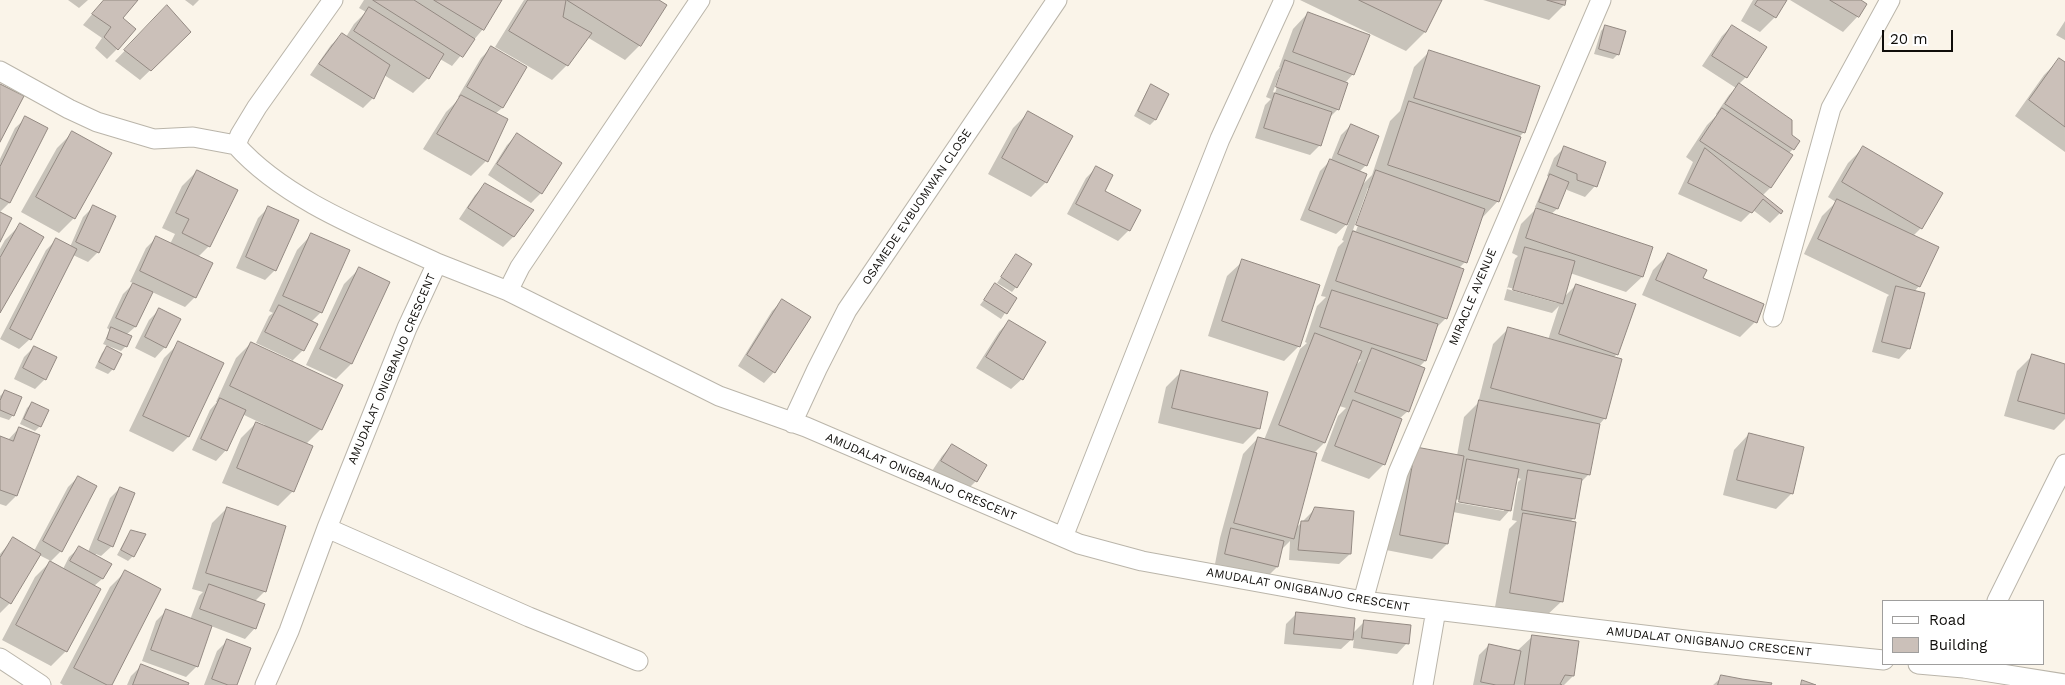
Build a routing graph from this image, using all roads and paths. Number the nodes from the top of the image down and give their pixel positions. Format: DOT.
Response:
graph roads {
  1 [pos="334,0"];
  2 [pos="700,0"];
  3 [pos="1057,0"];
  4 [pos="1284,0"];
  5 [pos="1601,0"];
  6 [pos="1890,0"];
  7 [pos="0,71"];
  8 [pos="236,145"];
  9 [pos="437,263"];
  10 [pos="508,291"];
  11 [pos="1773,317"];
  12 [pos="792,423"];
  13 [pos="2065,464"];
  14 [pos="327,528"];
  15 [pos="1064,537"];
  16 [pos="1997,600"];
  17 [pos="1363,601"];
  18 [pos="1436,610"];
  19 [pos="0,658"];
  20 [pos="1882,660"];
  21 [pos="638,661"];
  22 [pos="1942,665"];
  23 [pos="1965,666"];
  24 [pos="2065,684"];
  25 [pos="41,685"];
  26 [pos="265,685"];
  27 [pos="1423,685"];
  1 -- 8 [label="street"];
  2 -- 10 [label="street"];
  3 -- 12 [label="street, OSAMEDE EVBUOMWAN CLOSE"];
  4 -- 15 [label="street"];
  5 -- 17 [label="street, MIRACLE AVENUE"];
  6 -- 11 [label="street"];
  7 -- 8 [label="street"];
  8 -- 9 [label="street"];
  9 -- 10 [label="street, AMUDALAT ONIGBANJO CRESCENT"];
  9 -- 14 [label="street, AMUDALAT ONIGBANJO CRESCENT"];
  10 -- 12 [label="street, AMUDALAT ONIGBANJO CRESCENT"];
  12 -- 15 [label="street, AMUDALAT ONIGBANJO CRESCENT"];
  13 -- 16 [label="street"];
  14 -- 21 [label="street"];
  14 -- 26 [label="street, AMUDALAT ONIGBANJO CRESCENT"];
  15 -- 17 [label="street, AMUDALAT ONIGBANJO CRESCENT"];
  17 -- 18 [label="street, AMUDALAT ONIGBANJO CRESCENT"];
  18 -- 20 [label="street, AMUDALAT ONIGBANJO CRESCENT"];
  18 -- 27 [label="street"];
  19 -- 25 [label="street"];
  22 -- 23 [label="street"];
  23 -- 24 [label="street"];
}
